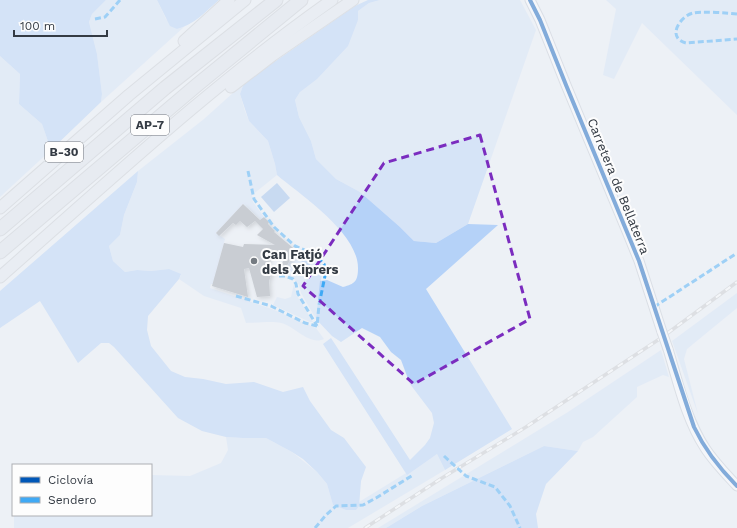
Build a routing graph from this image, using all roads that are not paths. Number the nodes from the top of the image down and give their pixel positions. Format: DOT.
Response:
graph roads {
  1 [pos="229,0"];
  2 [pos="245,0"];
  3 [pos="276,0"];
  4 [pos="301,0"];
  5 [pos="332,0"];
  6 [pos="353,0"];
  7 [pos="530,0"];
  8 [pos="129,95"];
  9 [pos="174,125"];
  10 [pos="0,208"];
  11 [pos="0,229"];
  12 [pos="0,252"];
  13 [pos="0,277"];
  14 [pos="737,486"];
  1 -- 8 [label="highway"];
  2 -- 8 [label="highway, B-30"];
  3 -- 11 [label="highway, AP-7"];
  4 -- 12 [label="highway, AP-7"];
  5 -- 9 [label="highway"];
  6 -- 9 [label="highway"];
  7 -- 14 [label="street, Carretera de Bellaterra, bridge"];
  8 -- 10 [label="highway, B-30"];
  9 -- 13 [label="highway"];
}
